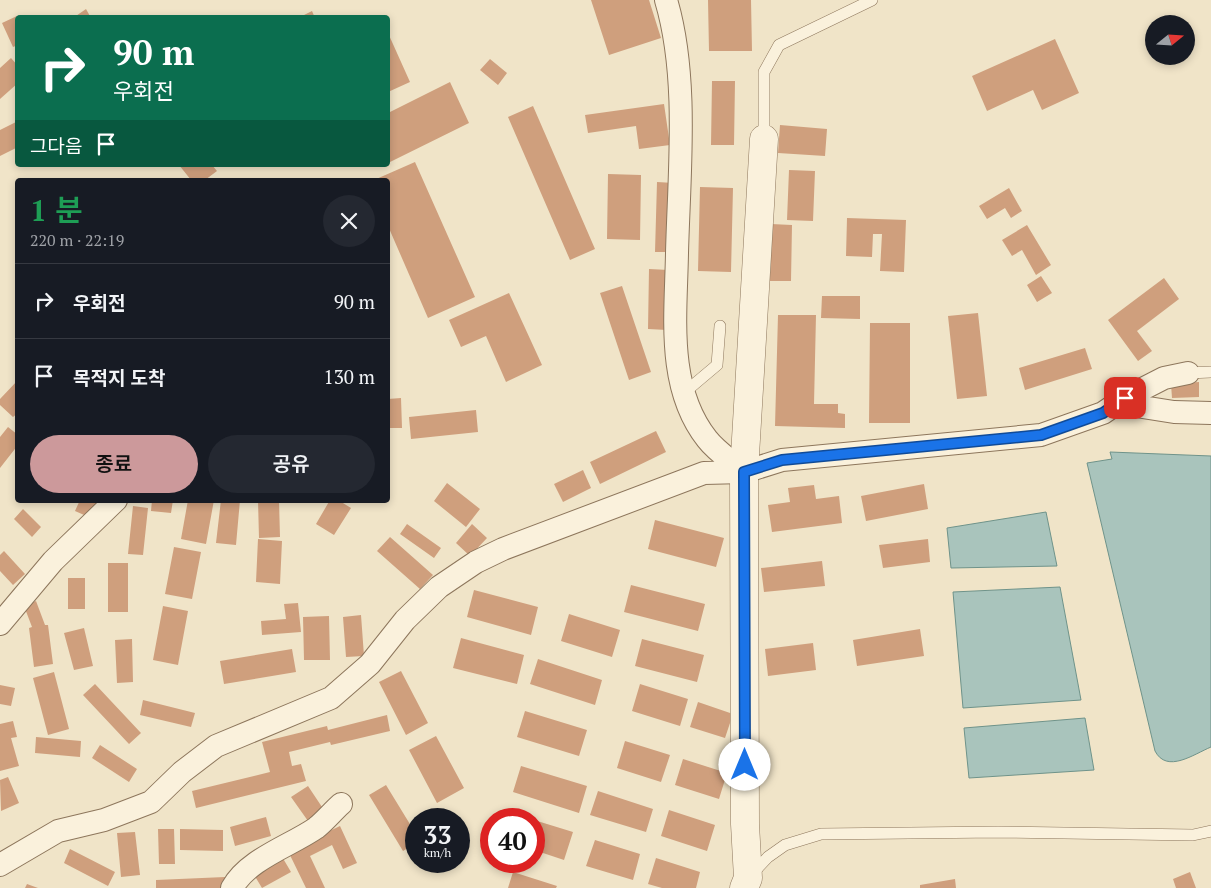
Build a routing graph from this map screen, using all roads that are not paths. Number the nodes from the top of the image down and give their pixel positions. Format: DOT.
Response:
graph roads {
  1 [pos="666,0"];
  2 [pos="872,0"];
  3 [pos="764,139"];
  4 [pos="720,326"];
  5 [pos="1211,372"];
  6 [pos="1188,373"];
  7 [pos="685,392"];
  8 [pos="1117,403"];
  9 [pos="1211,413"];
  10 [pos="744,472"];
  11 [pos="113,503"];
  12 [pos="0,624"];
  13 [pos="341,804"];
  14 [pos="1211,831"];
  15 [pos="0,865"];
  16 [pos="746,883"];
  17 [pos="232,888"];
  1 -- 7 [label="street"];
  2 -- 3 [label="lane"];
  3 -- 10 [label="street"];
  4 -- 7 [label="lane"];
  5 -- 6 [label="lane"];
  6 -- 8 [label="street"];
  7 -- 10 [label="street"];
  8 -- 9 [label="street"];
  8 -- 10 [label="street"];
  10 -- 15 [label="street"];
  10 -- 16 [label="street"];
  11 -- 12 [label="street"];
  13 -- 17 [label="street"];
  14 -- 16 [label="lane"];
}
